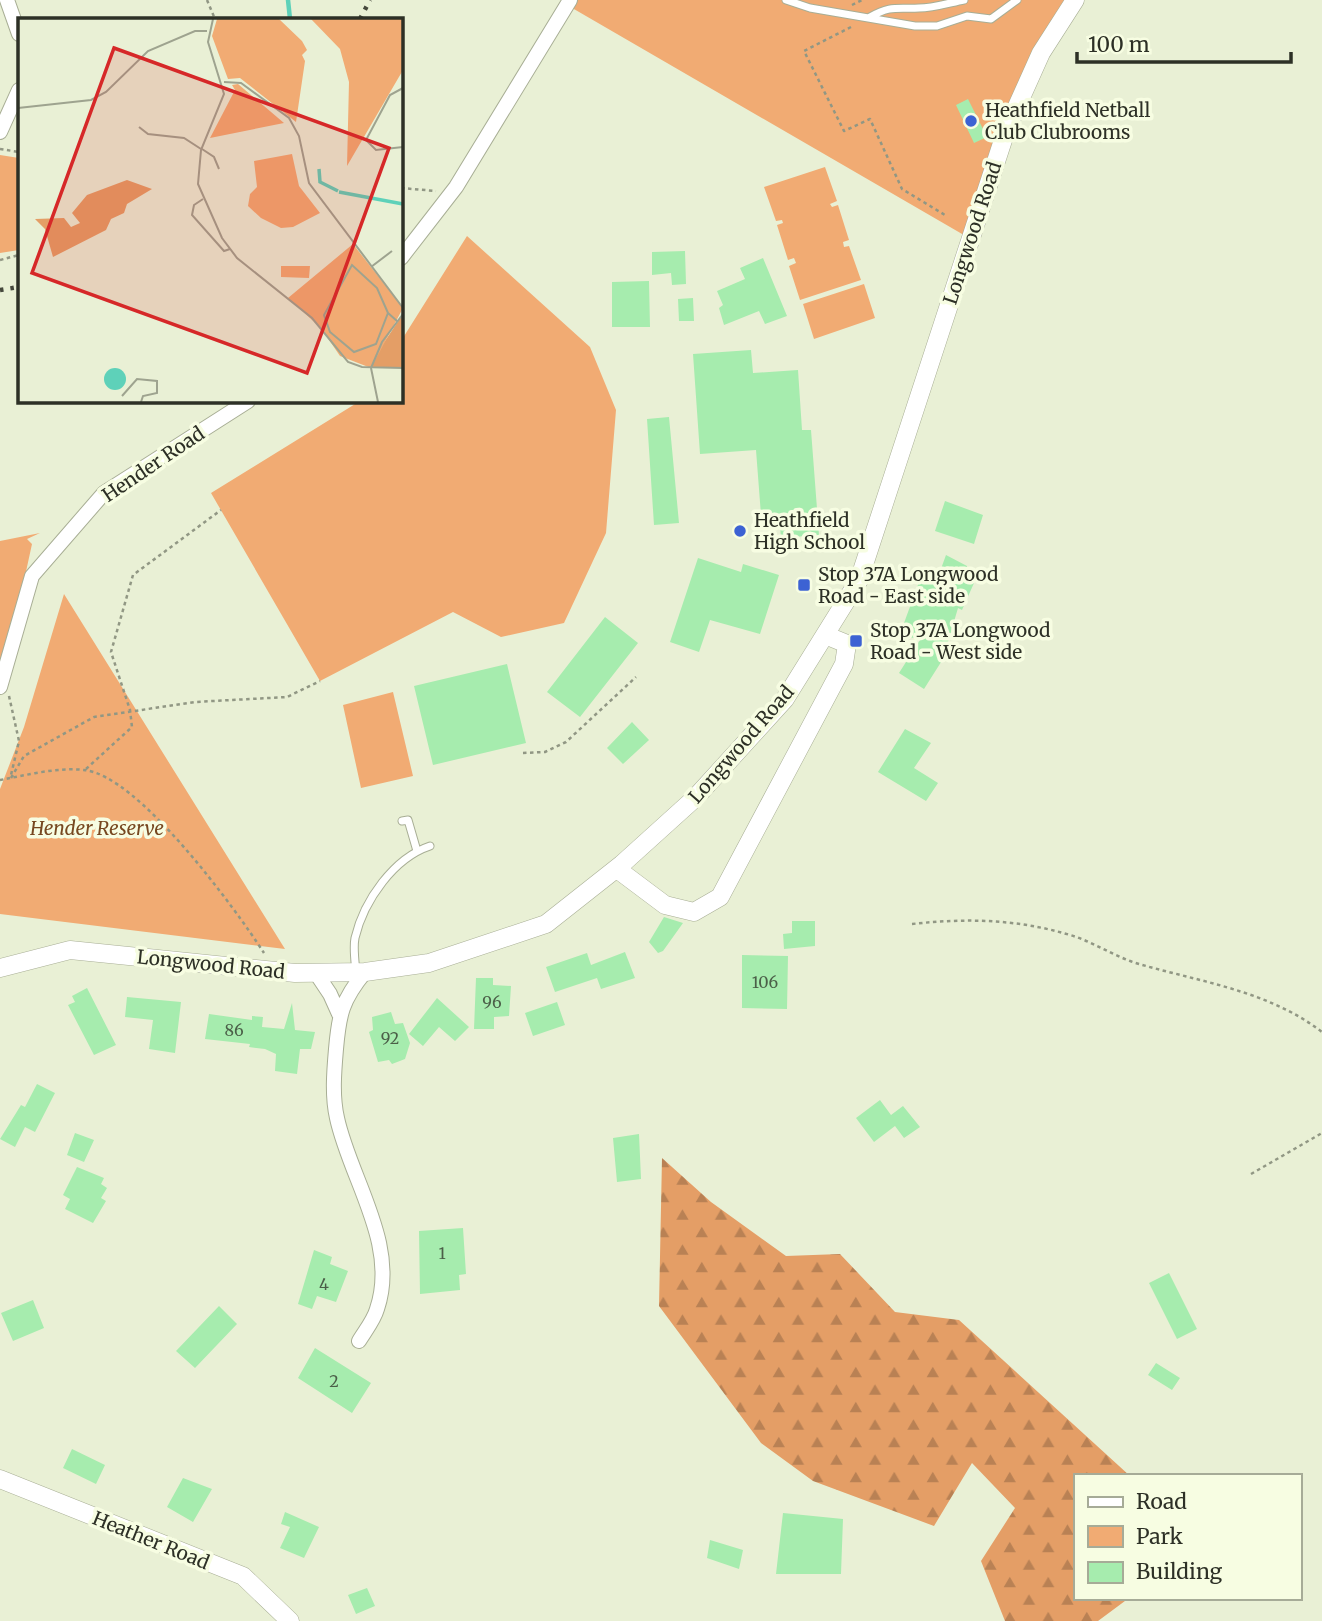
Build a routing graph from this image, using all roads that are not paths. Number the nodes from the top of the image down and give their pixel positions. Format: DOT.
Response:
graph roads {
  1 [pos="7,0"];
  2 [pos="570,0"];
  3 [pos="786,0"];
  4 [pos="964,0"];
  5 [pos="1017,0"];
  6 [pos="1075,0"];
  7 [pos="870,17"];
  8 [pos="18,31"];
  9 [pos="18,92"];
  10 [pos="0,132"];
  11 [pos="402,257"];
  12 [pos="246,402"];
  13 [pos="825,635"];
  14 [pos="1,683"];
  15 [pos="402,821"];
  16 [pos="430,846"];
  17 [pos="416,851"];
  18 [pos="617,869"];
  19 [pos="0,968"];
  20 [pos="360,972"];
  21 [pos="316,973"];
  22 [pos="339,1014"];
  23 [pos="359,1341"];
  24 [pos="0,1479"];
  25 [pos="290,1621"];
  1 -- 8 [label="street"];
  2 -- 11 [label="street"];
  3 -- 7 [label="lane"];
  4 -- 7 [label="lane"];
  5 -- 7 [label="lane"];
  6 -- 13 [label="street, Longwood Road"];
  9 -- 10 [label="street"];
  12 -- 14 [label="street, Hender Road"];
  13 -- 18 [label="street, Longwood Road"];
  13 -- 18 [label="street"];
  15 -- 17 [label="lane"];
  16 -- 17 [label="lane"];
  17 -- 20 [label="lane"];
  18 -- 20 [label="street, Longwood Road"];
  19 -- 21 [label="street, Longwood Road"];
  20 -- 21 [label="street, Longwood Road"];
  20 -- 22 [label="street"];
  21 -- 22 [label="street"];
  22 -- 23 [label="street"];
  24 -- 25 [label="street, Heather Road"];
}
